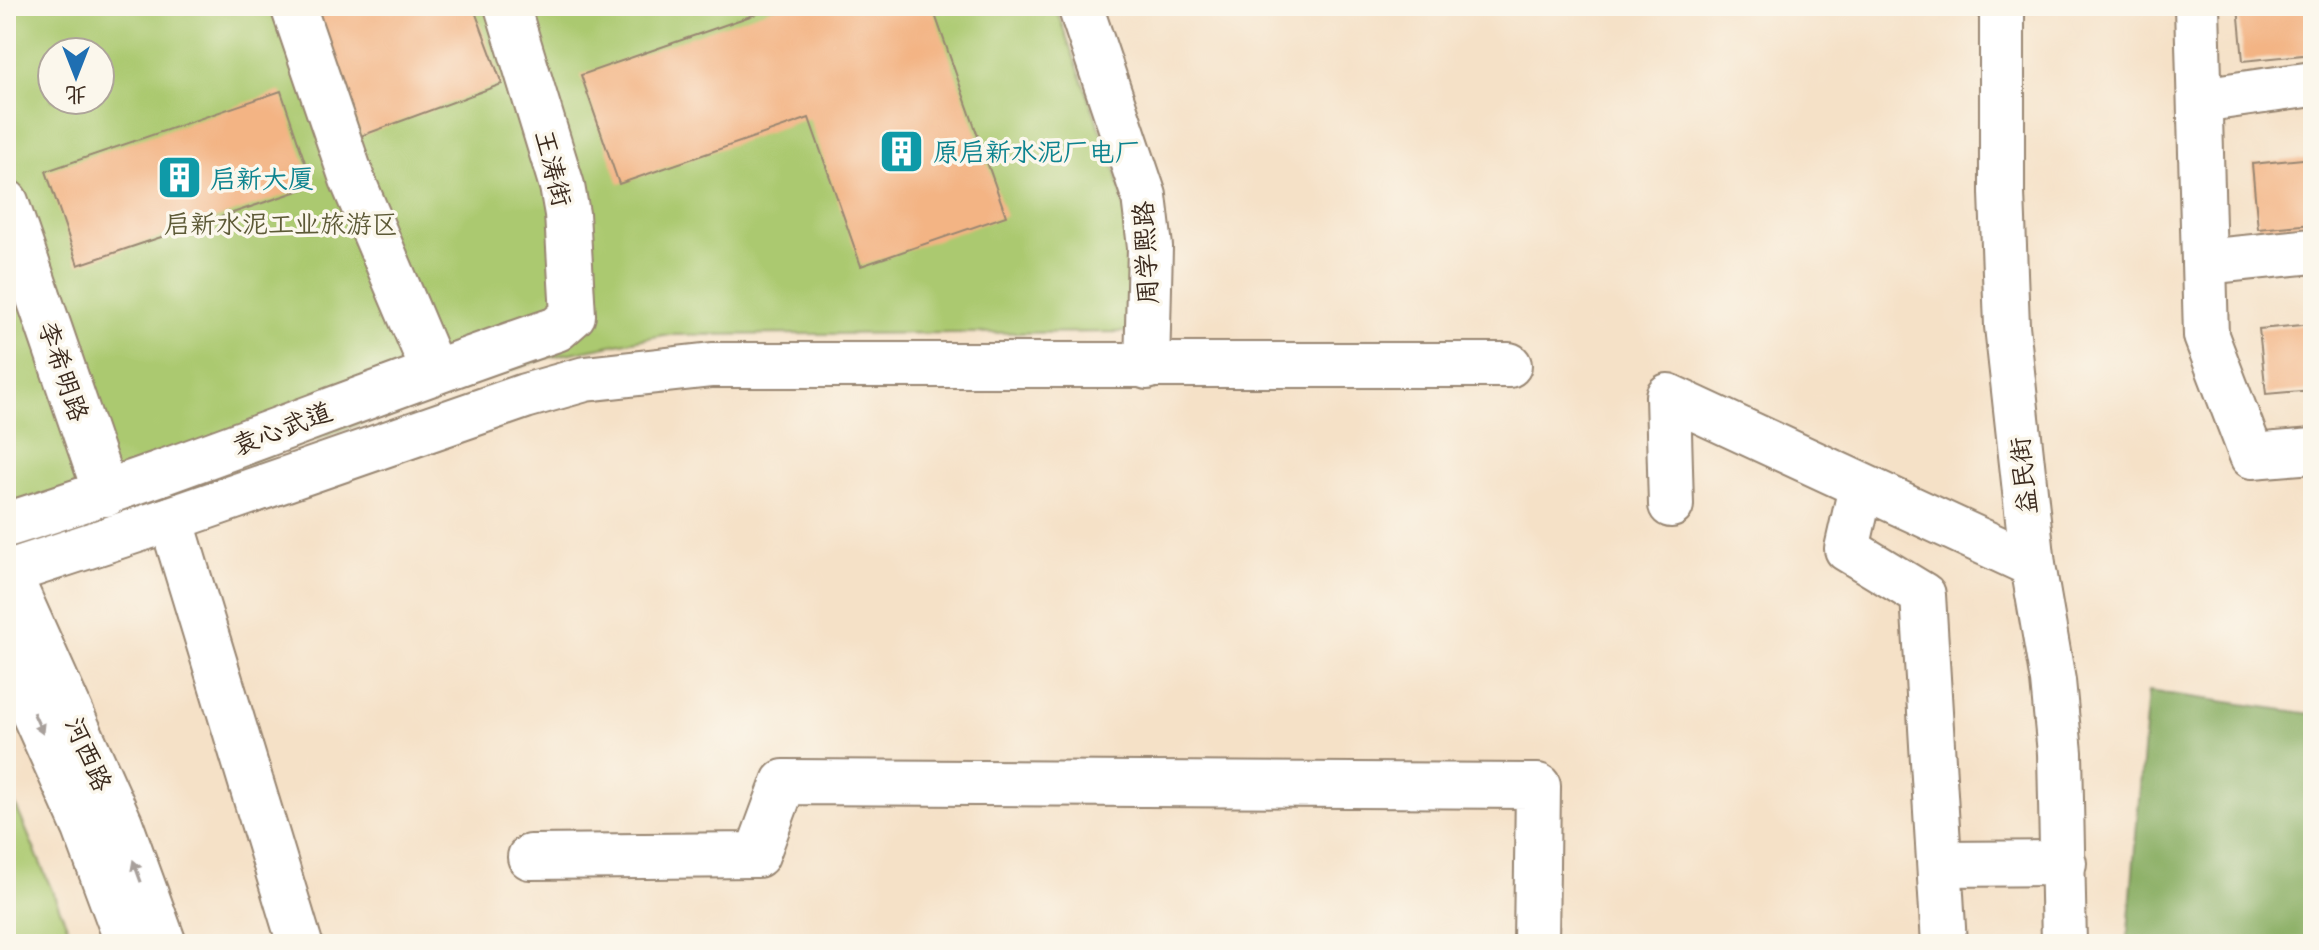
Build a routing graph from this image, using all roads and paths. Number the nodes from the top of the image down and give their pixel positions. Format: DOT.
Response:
graph roads {
  1 [pos="293,6"];
  2 [pos="507,6"];
  3 [pos="1080,6"];
  4 [pos="2002,6"];
  5 [pos="2197,6"];
  6 [pos="2313,84"];
  7 [pos="2200,100"];
  8 [pos="6,202"];
  9 [pos="2313,251"];
  10 [pos="2204,262"];
  11 [pos="557,329"];
  12 [pos="1509,365"];
  13 [pos="1147,367"];
  14 [pos="433,370"];
  15 [pos="2313,451"];
  16 [pos="1861,487"];
  17 [pos="106,494"];
  18 [pos="1671,505"];
  19 [pos="171,519"];
  20 [pos="6,525"];
  21 [pos="2033,565"];
  22 [pos="7,571"];
  23 [pos="6,652"];
  24 [pos="530,857"];
  25 [pos="2064,863"];
  26 [pos="1940,864"];
  27 [pos="128,944"];
  28 [pos="164,944"];
  29 [pos="300,944"];
  30 [pos="1536,944"];
  31 [pos="1944,944"];
  32 [pos="2064,944"];
  1 -- 14 [label="street"];
  2 -- 11 [label="street, 王涛街"];
  3 -- 13 [label="street, 周学熙路"];
  4 -- 21 [label="street, 益民街"];
  5 -- 7 [label="street"];
  6 -- 7 [label="street"];
  7 -- 10 [label="street"];
  8 -- 17 [label="street, 李希明路"];
  9 -- 10 [label="street"];
  10 -- 15 [label="street"];
  11 -- 14 [label="street, 袁心武道"];
  12 -- 13 [label="street"];
  13 -- 19 [label="street"];
  14 -- 17 [label="street, 袁心武道"];
  16 -- 18 [label="street"];
  16 -- 21 [label="street"];
  16 -- 26 [label="street"];
  17 -- 20 [label="street, 袁心武道"];
  19 -- 22 [label="street"];
  19 -- 29 [label="street"];
  21 -- 25 [label="street, 益民街"];
  28 -- 22 [label="street, 河西路, one-way"];
  23 -- 27 [label="street, 河西路, one-way"];
  24 -- 30 [label="street"];
  25 -- 26 [label="street"];
  25 -- 32 [label="street, 益民街"];
  26 -- 31 [label="street"];
}
